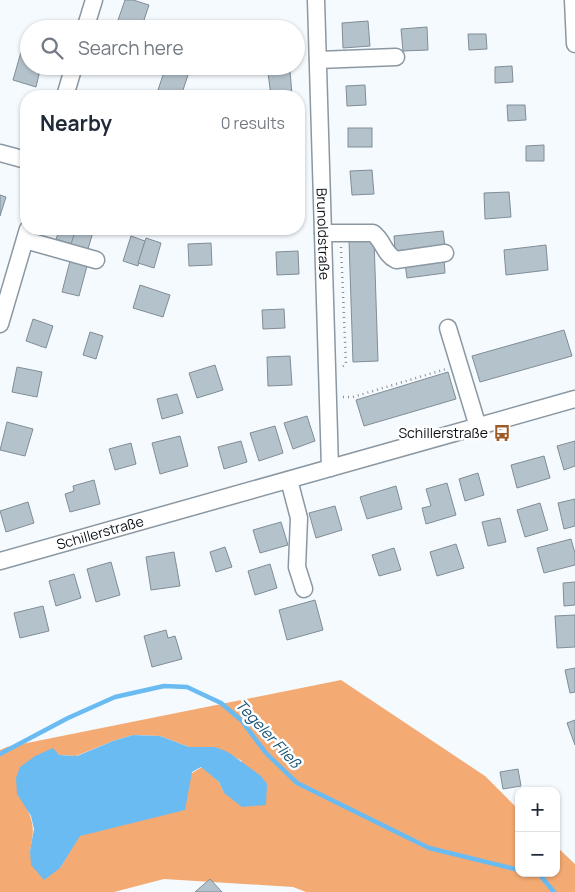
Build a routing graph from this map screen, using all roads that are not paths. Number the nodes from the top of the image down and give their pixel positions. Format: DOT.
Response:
graph roads {
  1 [pos="94,0"];
  2 [pos="316,0"];
  3 [pos="573,0"];
  4 [pos="88,20"];
  5 [pos="575,44"];
  6 [pos="396,57"];
  7 [pos="318,60"];
  8 [pos="71,75"];
  9 [pos="67,90"];
  10 [pos="0,153"];
  11 [pos="20,158"];
  12 [pos="323,233"];
  13 [pos="26,235"];
  14 [pos="29,235"];
  15 [pos="445,253"];
  16 [pos="96,260"];
  17 [pos="0,324"];
  18 [pos="448,328"];
  19 [pos="575,400"];
  20 [pos="478,427"];
  21 [pos="330,468"];
  22 [pos="289,480"];
  23 [pos="0,561"];
  24 [pos="304,589"];
  1 -- 4 [label="street"];
  2 -- 7 [label="street, Brunoldstraße"];
  3 -- 5 [label="street"];
  6 -- 7 [label="street"];
  7 -- 12 [label="street, Brunoldstraße"];
  8 -- 9 [label="street"];
  10 -- 11 [label="street"];
  12 -- 15 [label="street"];
  12 -- 21 [label="street, Brunoldstraße"];
  13 -- 17 [label="street"];
  14 -- 16 [label="street"];
  18 -- 20 [label="street"];
  19 -- 20 [label="street, Schillerstraße"];
  20 -- 21 [label="street, Schillerstraße"];
  21 -- 22 [label="street, Schillerstraße"];
  22 -- 23 [label="street, Schillerstraße"];
  22 -- 24 [label="street"];
}
